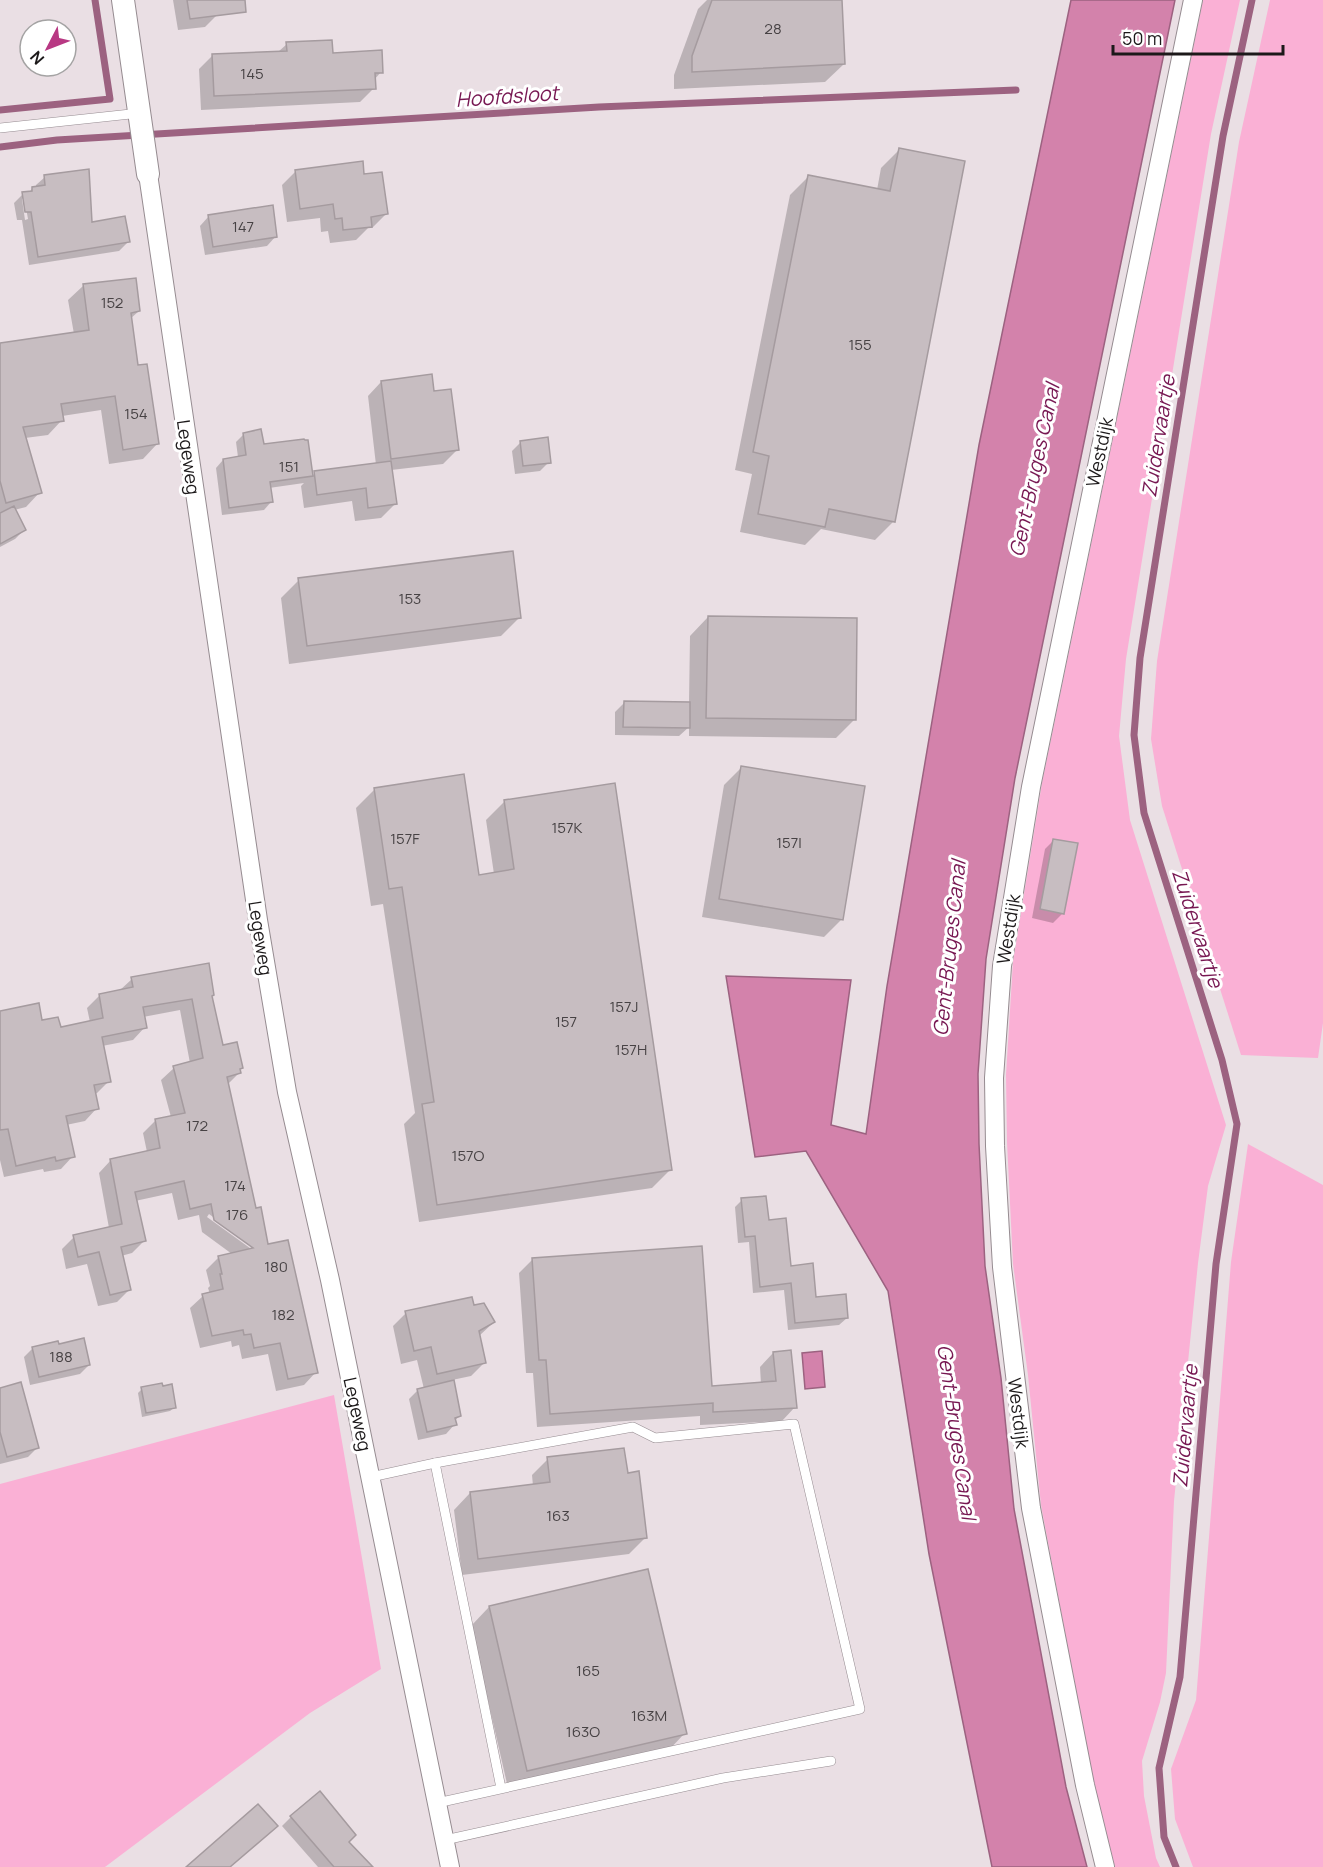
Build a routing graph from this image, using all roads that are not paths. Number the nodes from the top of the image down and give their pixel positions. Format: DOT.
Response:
graph roads {
  1 [pos="123,0"];
  2 [pos="1193,0"];
  3 [pos="140,113"];
  4 [pos="0,128"];
  5 [pos="148,174"];
  6 [pos="435,1463"];
  7 [pos="371,1477"];
  8 [pos="831,1761"];
  9 [pos="501,1788"];
  10 [pos="437,1803"];
  11 [pos="445,1840"];
  12 [pos="450,1867"];
  13 [pos="1104,1867"];
  1 -- 3 [label="street, Legeweg"];
  2 -- 13 [label="street, Westdijk"];
  3 -- 4 [label="lane"];
  3 -- 5 [label="street, Legeweg"];
  5 -- 7 [label="street, Legeweg"];
  6 -- 7 [label="lane"];
  6 -- 9 [label="lane"];
  6 -- 9 [label="lane"];
  7 -- 10 [label="street, Legeweg"];
  8 -- 11 [label="lane"];
  9 -- 10 [label="lane"];
  10 -- 11 [label="street, Legeweg"];
  11 -- 12 [label="street, Legeweg"];
}
